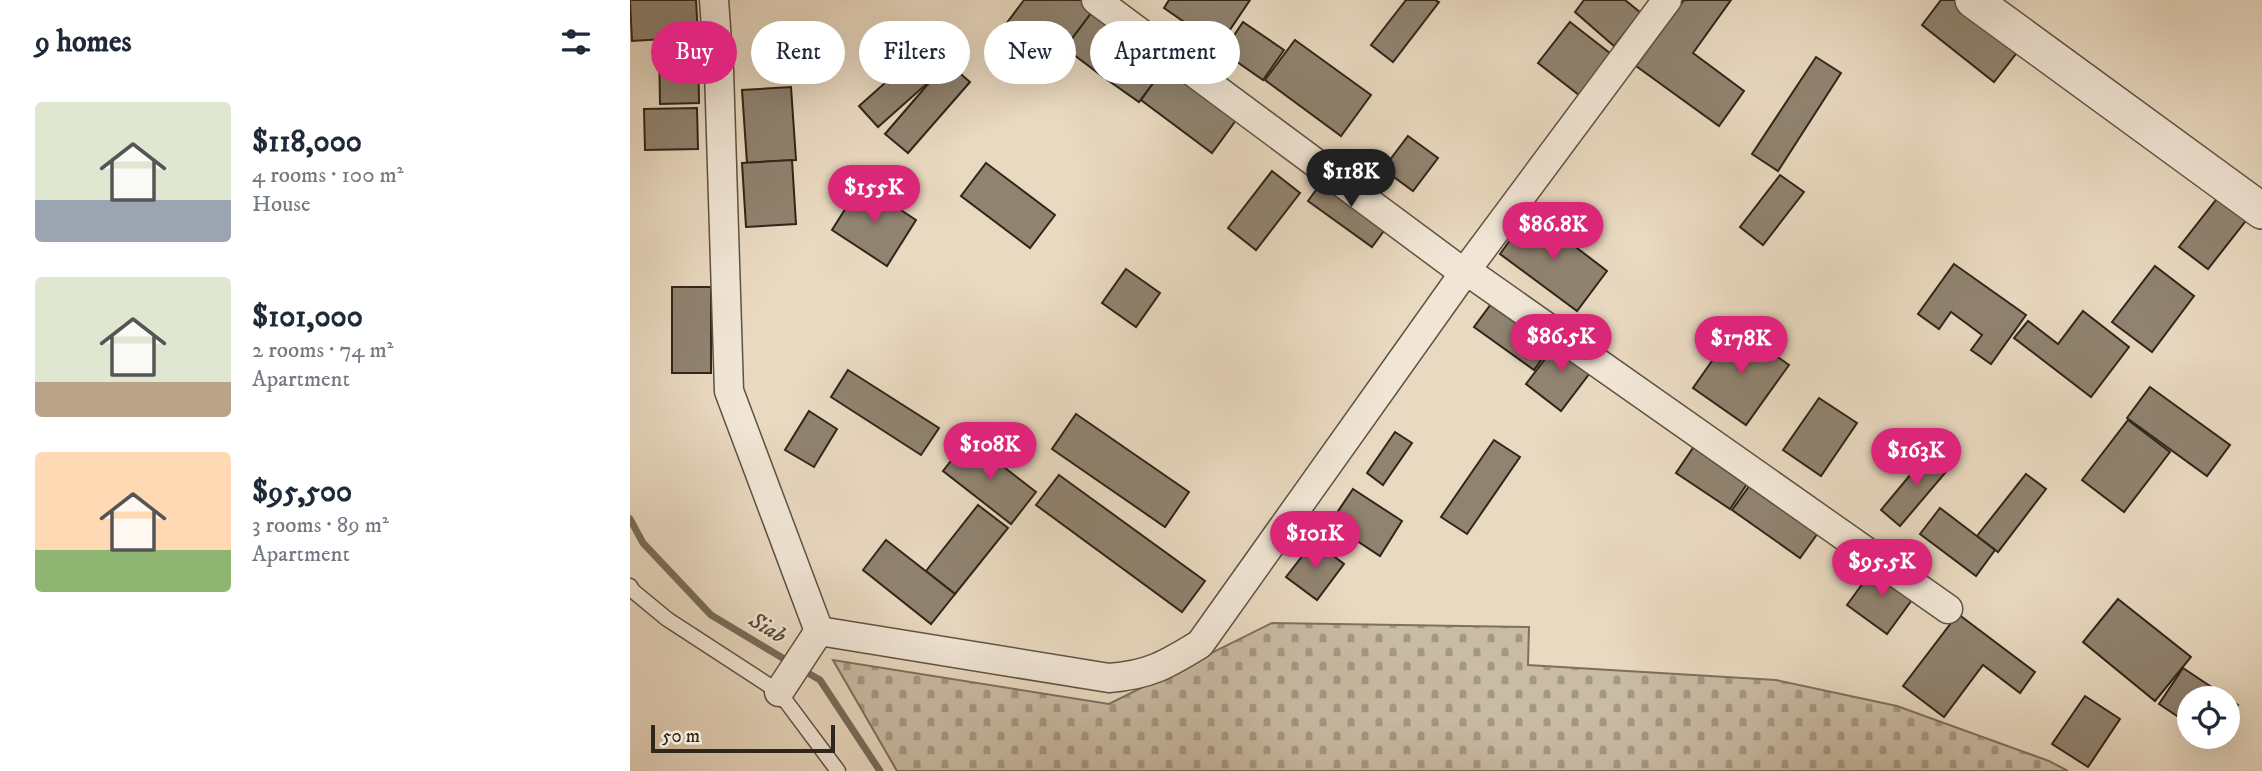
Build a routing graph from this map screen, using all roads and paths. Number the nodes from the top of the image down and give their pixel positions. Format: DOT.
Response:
graph roads {
  1 [pos="1096,0"];
  2 [pos="1667,0"];
  3 [pos="1973,0"];
  4 [pos="718,2"];
  5 [pos="2262,211"];
  6 [pos="1464,273"];
  7 [pos="630,586"];
  8 [pos="1948,609"];
  9 [pos="815,638"];
  10 [pos="784,685"];
  11 [pos="838,771"];
  1 -- 6 [label="street"];
  2 -- 6 [label="street"];
  3 -- 5 [label="street"];
  4 -- 9 [label="street"];
  6 -- 8 [label="street"];
  6 -- 9 [label="street"];
  7 -- 10 [label="lane"];
  9 -- 10 [label="street"];
  10 -- 11 [label="lane"];
}
